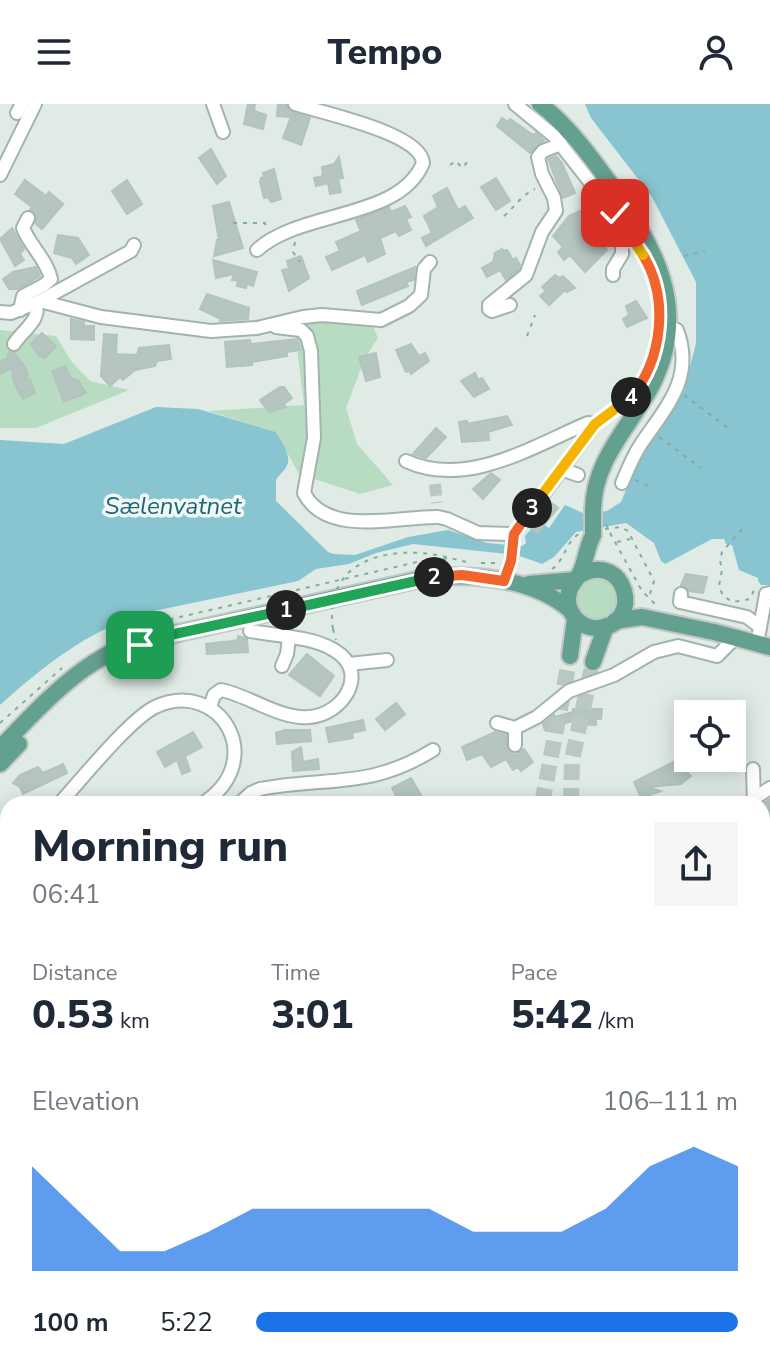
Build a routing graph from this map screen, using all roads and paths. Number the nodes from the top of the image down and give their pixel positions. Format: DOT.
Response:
graph roads {
  1 [pos="35,104"];
  2 [pos="213,104"];
  3 [pos="295,104"];
  4 [pos="515,104"];
  5 [pos="540,104"];
  6 [pos="223,132"];
  7 [pos="561,144"];
  8 [pos="471,158"];
  9 [pos="450,165"];
  10 [pos="0,175"];
  11 [pos="550,189"];
  12 [pos="625,205"];
  13 [pos="504,216"];
  14 [pos="28,218"];
  15 [pos="610,218"];
  16 [pos="233,223"];
  17 [pos="266,226"];
  18 [pos="298,237"];
  19 [pos="598,239"];
  20 [pos="134,245"];
  21 [pos="257,250"];
  22 [pos="705,251"];
  23 [pos="684,256"];
  24 [pos="300,262"];
  25 [pos="430,262"];
  26 [pos="613,275"];
  27 [pos="38,303"];
  28 [pos="510,305"];
  29 [pos="20,310"];
  30 [pos="0,312"];
  31 [pos="535,315"];
  32 [pos="668,326"];
  33 [pos="257,328"];
  34 [pos="527,336"];
  35 [pos="14,344"];
  36 [pos="683,394"];
  37 [pos="628,400"];
  38 [pos="595,424"];
  39 [pos="728,428"];
  40 [pos="655,434"];
  41 [pos="406,461"];
  42 [pos="701,468"];
  43 [pos="561,469"];
  44 [pos="578,475"];
  45 [pos="626,480"];
  46 [pos="653,488"];
  47 [pos="437,503"];
  48 [pos="438,517"];
  49 [pos="742,529"];
  50 [pos="596,533"];
  51 [pos="630,539"];
  52 [pos="616,542"];
  53 [pos="513,545"];
  54 [pos="450,558"];
  55 [pos="549,570"];
  56 [pos="612,574"];
  57 [pos="577,577"];
  58 [pos="512,582"];
  59 [pos="624,588"];
  60 [pos="755,588"];
  61 [pos="770,593"];
  62 [pos="681,594"];
  63 [pos="572,614"];
  64 [pos="611,624"];
  65 [pos="683,626"];
  66 [pos="333,629"];
  67 [pos="250,631"];
  68 [pos="170,635"];
  69 [pos="289,638"];
  70 [pos="735,638"];
  71 [pos="762,639"];
  72 [pos="570,656"];
  73 [pos="387,660"];
  74 [pos="593,662"];
  75 [pos="349,664"];
  76 [pos="282,666"];
  77 [pos="210,707"];
  78 [pos="497,723"];
  79 [pos="515,728"];
  80 [pos="515,745"];
  81 [pos="0,748"];
  82 [pos="433,750"];
  83 [pos="0,764"];
  84 [pos="757,769"];
  85 [pos="66,796"];
  86 [pos="211,796"];
  87 [pos="248,796"];
  88 [pos="754,796"];
  1 -- 10 [label="street"];
  2 -- 6 [label="street"];
  3 -- 21 [label="street"];
  4 -- 7 [label="street"];
  5 -- 12 [label="main road"];
  7 -- 11 [label="street"];
  7 -- 15 [label="street"];
  8 -- 9 [label="path"];
  11 -- 13 [label="path"];
  11 -- 28 [label="street"];
  12 -- 15 [label="street"];
  12 -- 32 [label="main road"];
  14 -- 29 [label="street"];
  15 -- 19 [label="street"];
  15 -- 26 [label="street"];
  16 -- 17 [label="path"];
  18 -- 24 [label="path"];
  20 -- 27 [label="street"];
  22 -- 23 [label="path"];
  25 -- 33 [label="street"];
  27 -- 29 [label="street"];
  27 -- 33 [label="street"];
  27 -- 35 [label="street"];
  29 -- 30 [label="street"];
  31 -- 34 [label="path"];
  32 -- 45 [label="street"];
  32 -- 50 [label="main road, bridge"];
  33 -- 48 [label="street"];
  36 -- 39 [label="path"];
  37 -- 38 [label="path"];
  38 -- 41 [label="street"];
  38 -- 43 [label="street"];
  40 -- 42 [label="path"];
  43 -- 44 [label="street"];
  43 -- 53 [label="street"];
  45 -- 46 [label="path"];
  47 -- 48 [label="street"];
  48 -- 53 [label="street"];
  49 -- 60 [label="path"];
  50 -- 51 [label="path"];
  50 -- 52 [label="path"];
  50 -- 55 [label="path"];
  50 -- 56 [label="main road"];
  50 -- 57 [label="main road"];
  51 -- 52 [label="path"];
  51 -- 52 [label="path"];
  53 -- 58 [label="street"];
  54 -- 66 [label="path, bridge"];
  56 -- 57 [label="main road"];
  56 -- 59 [label="main road"];
  57 -- 58 [label="main road"];
  57 -- 63 [label="main road"];
  58 -- 63 [label="main road"];
  58 -- 68 [label="main road"];
  59 -- 64 [label="main road"];
  59 -- 65 [label="main road"];
  61 -- 71 [label="street"];
  62 -- 71 [label="street"];
  63 -- 64 [label="main road"];
  63 -- 72 [label="main road"];
  64 -- 65 [label="main road"];
  64 -- 74 [label="main road"];
  65 -- 70 [label="main road"];
  67 -- 69 [label="street"];
  68 -- 81 [label="main road"];
  68 -- 83 [label="main road"];
  69 -- 75 [label="street"];
  69 -- 76 [label="street"];
  70 -- 71 [label="main road"];
  70 -- 79 [label="street"];
  73 -- 75 [label="street"];
  75 -- 77 [label="street"];
  77 -- 85 [label="street"];
  77 -- 86 [label="street"];
  78 -- 79 [label="street"];
  79 -- 80 [label="street"];
  82 -- 87 [label="street"];
  84 -- 88 [label="street"];
}
